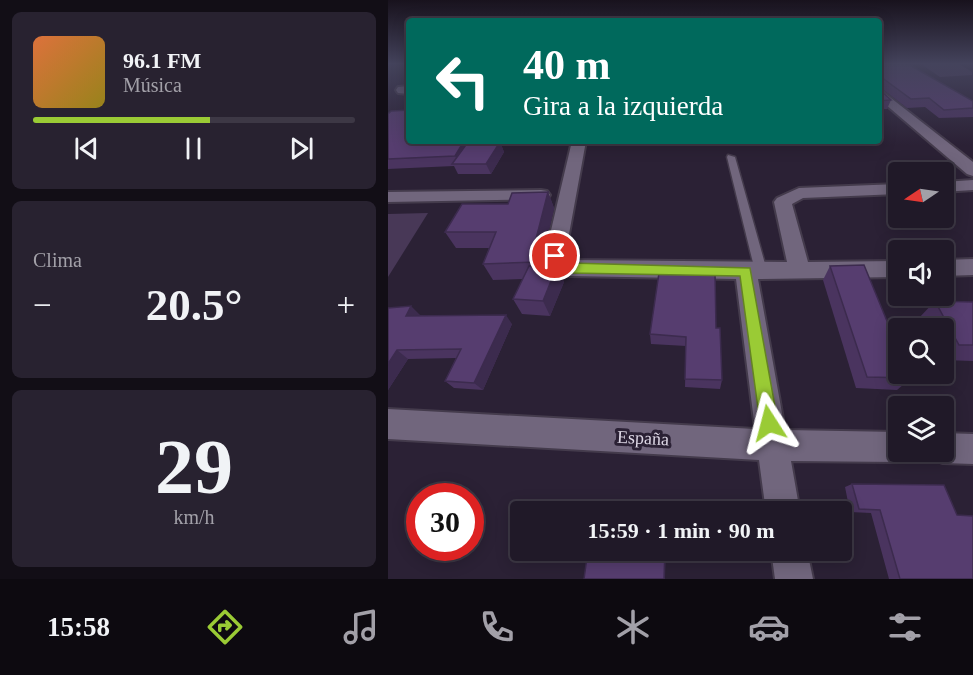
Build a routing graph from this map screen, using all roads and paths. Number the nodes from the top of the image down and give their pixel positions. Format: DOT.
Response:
graph roads {
  1 [pos="882,94"];
  2 [pos="578,144"];
  3 [pos="731,157"];
  4 [pos="973,171"];
  5 [pos="973,185"];
  6 [pos="954,186"];
  7 [pos="888,189"];
  8 [pos="567,195"];
  9 [pos="388,197"];
  10 [pos="973,267"];
  11 [pos="954,268"];
  12 [pos="888,269"];
  13 [pos="799,270"];
  14 [pos="753,271"];
  15 [pos="388,424"];
  16 [pos="772,445"];
  17 [pos="888,447"];
  18 [pos="954,448"];
  19 [pos="973,449"];
  20 [pos="781,501"];
  21 [pos="791,561"];
  22 [pos="794,579"];
  1 -- 4 [label="street"];
  2 -- 8 [label="street"];
  3 -- 14 [label="lane"];
  5 -- 6 [label="street"];
  7 -- 13 [label="street"];
  8 -- 9 [label="street"];
  8 -- 14 [label="street"];
  10 -- 11 [label="street"];
  12 -- 13 [label="street"];
  13 -- 14 [label="street"];
  14 -- 16 [label="street"];
  15 -- 16 [label="street, España"];
  16 -- 17 [label="street, España"];
  16 -- 20 [label="street"];
  18 -- 19 [label="street"];
  21 -- 22 [label="street"];
}
